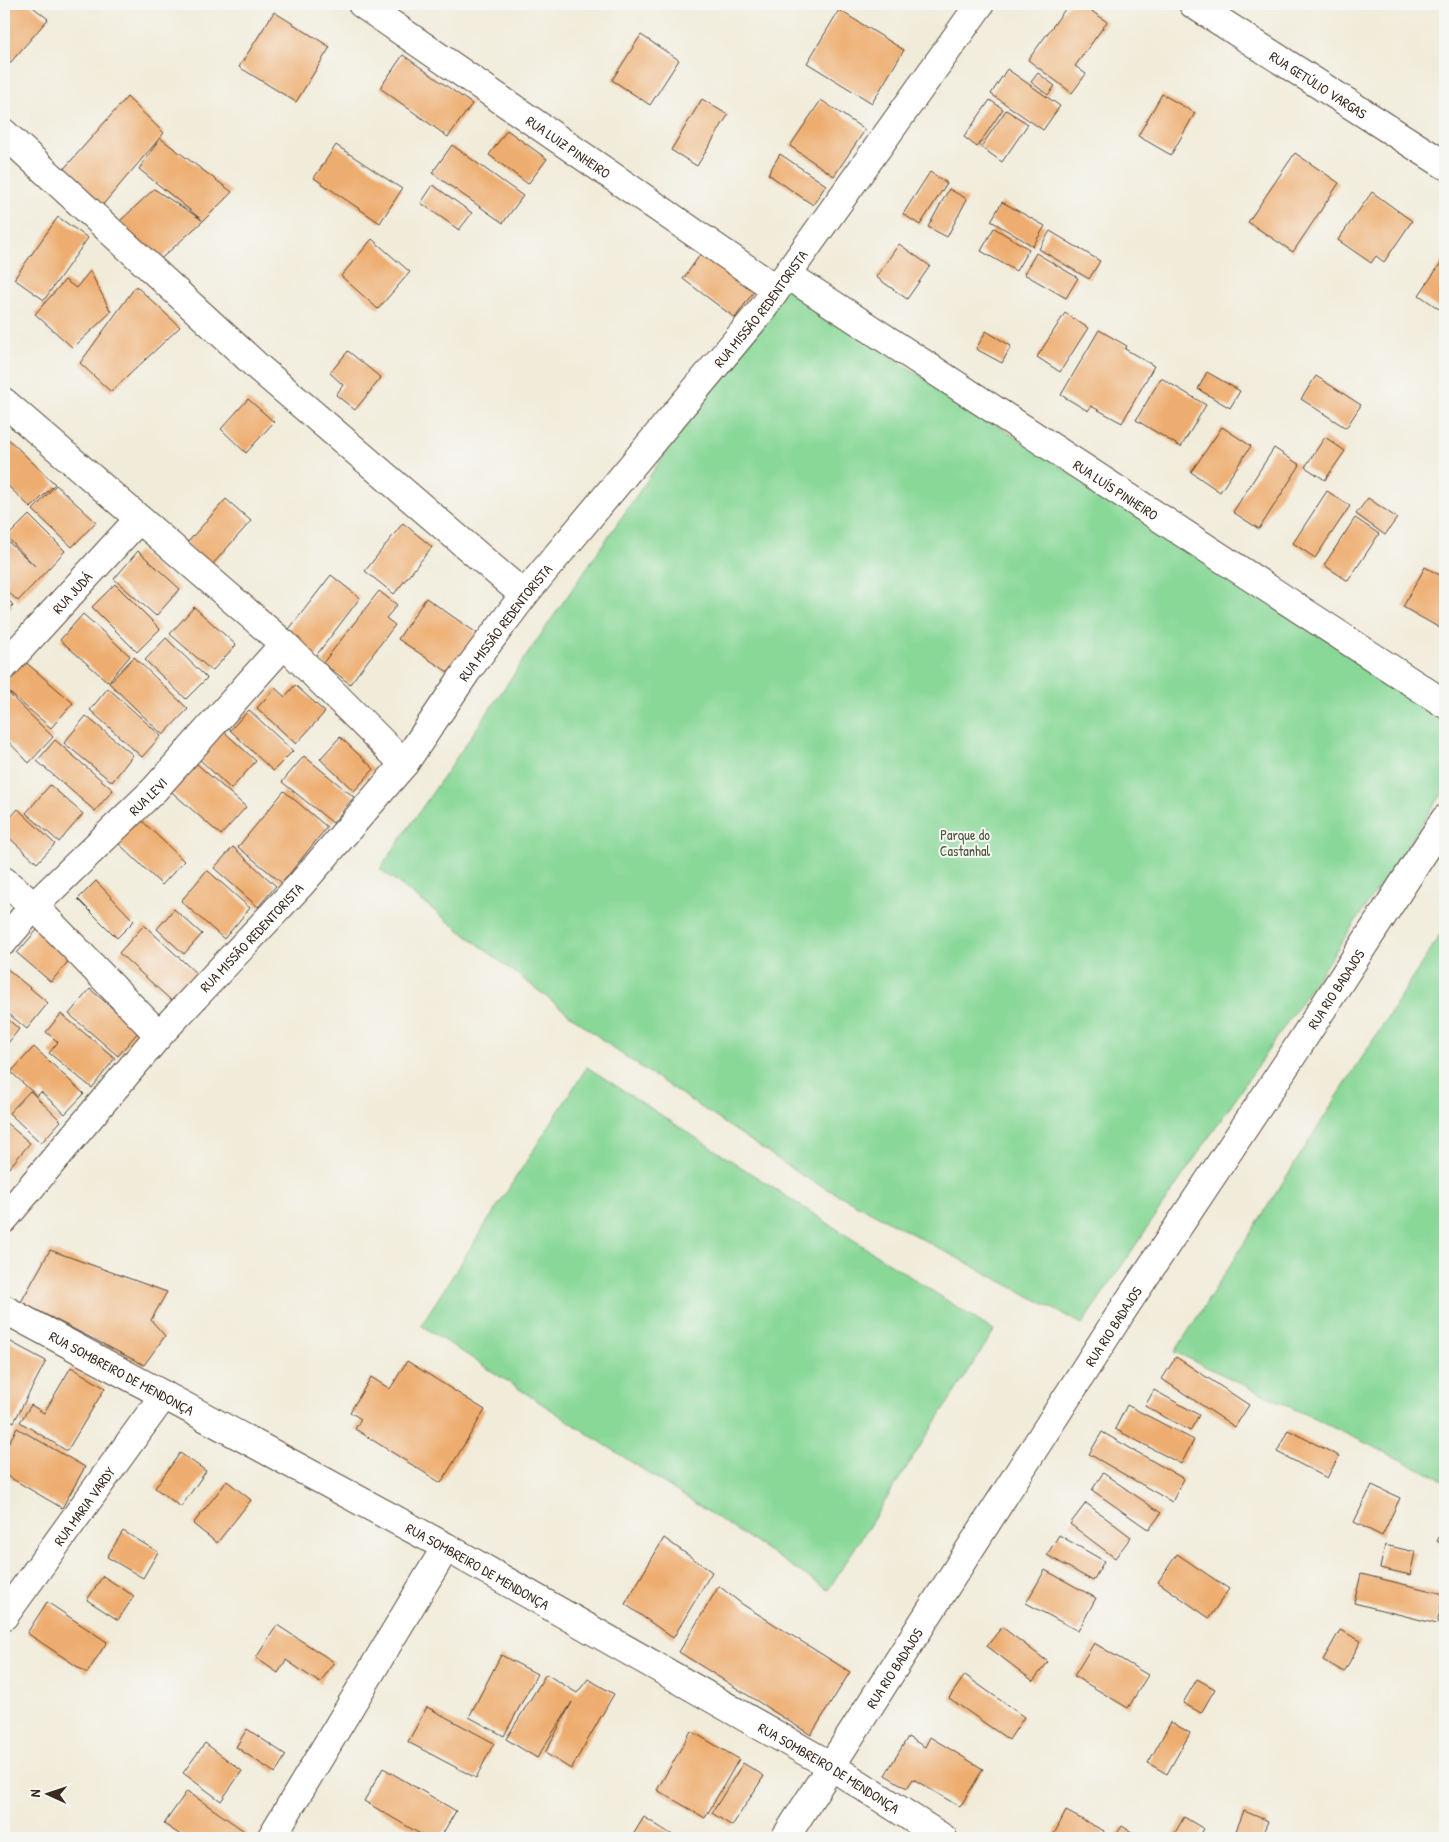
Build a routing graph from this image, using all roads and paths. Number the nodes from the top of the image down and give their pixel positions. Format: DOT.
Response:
graph roads {
  1 [pos="362,4"];
  2 [pos="980,4"];
  3 [pos="1193,4"];
  4 [pos="4,133"];
  5 [pos="1445,165"];
  6 [pos="782,282"];
  7 [pos="4,402"];
  8 [pos="139,519"];
  9 [pos="524,595"];
  10 [pos="284,644"];
  11 [pos="4,666"];
  12 [pos="1445,704"];
  13 [pos="404,764"];
  14 [pos="1445,819"];
  15 [pos="4,881"];
  16 [pos="34,906"];
  17 [pos="4,941"];
  18 [pos="159,1035"];
  19 [pos="4,1220"];
  20 [pos="4,1309"];
  21 [pos="164,1395"];
  22 [pos="446,1547"];
  23 [pos="4,1616"];
  24 [pos="831,1766"];
  25 [pos="271,1838"];
  26 [pos="785,1838"];
  27 [pos="943,1838"];
  1 -- 6 [label="street, RUA LUIZ PINHEIRO"];
  2 -- 6 [label="street, RUA MISSÃO REDENTORISTA"];
  3 -- 5 [label="street, RUA GETÚLIO VARGAS"];
  4 -- 9 [label="street"];
  6 -- 9 [label="street, RUA MISSÃO REDENTORISTA"];
  6 -- 12 [label="street, RUA LUÍS PINHEIRO"];
  7 -- 8 [label="street"];
  8 -- 10 [label="street"];
  8 -- 11 [label="street, RUA JUDÁ"];
  9 -- 13 [label="street, RUA MISSÃO REDENTORISTA"];
  10 -- 13 [label="street"];
  10 -- 16 [label="street, RUA LEVI"];
  13 -- 18 [label="street, RUA MISSÃO REDENTORISTA"];
  14 -- 24 [label="street, RUA RIO BADAJOS"];
  15 -- 16 [label="street"];
  16 -- 17 [label="street, RUA LEVI"];
  16 -- 18 [label="street"];
  18 -- 19 [label="street, RUA MISSÃO REDENTORISTA"];
  20 -- 21 [label="street, RUA SOMBREIRO DE MENDONÇA"];
  21 -- 22 [label="street, RUA SOMBREIRO DE MENDONÇA"];
  21 -- 23 [label="street, RUA MARIA VARDY"];
  22 -- 24 [label="street, RUA SOMBREIRO DE MENDONÇA"];
  22 -- 25 [label="street"];
  24 -- 26 [label="street, RUA RIO BADAJOS"];
  24 -- 27 [label="street, RUA SOMBREIRO DE MENDONÇA"];
}
